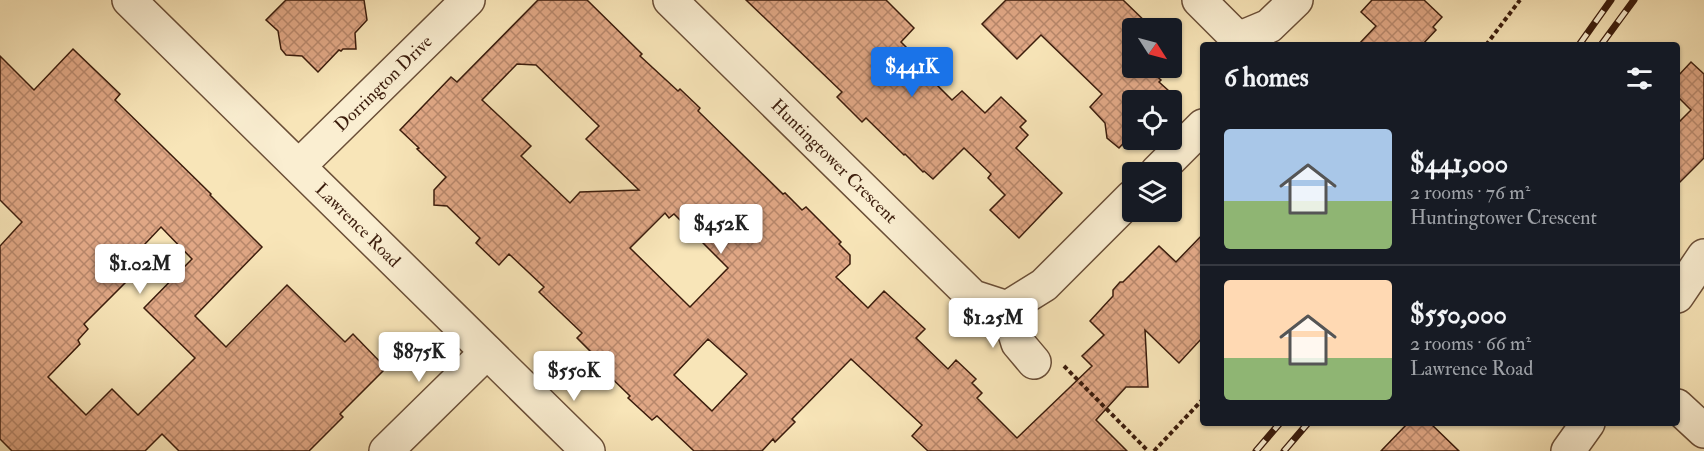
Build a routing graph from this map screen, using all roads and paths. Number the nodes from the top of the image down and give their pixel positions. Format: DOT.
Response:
graph roads {
  1 [pos="129,0"];
  2 [pos="468,0"];
  3 [pos="670,0"];
  4 [pos="1199,0"];
  5 [pos="1296,0"];
  6 [pos="1520,0"];
  7 [pos="1239,42"];
  8 [pos="1488,42"];
  9 [pos="1200,129"];
  10 [pos="1167,162"];
  11 [pos="299,166"];
  12 [pos="1122,207"];
  13 [pos="1704,256"];
  14 [pos="1680,292"];
  15 [pos="1007,308"];
  16 [pos="487,352"];
  17 [pos="1045,360"];
  18 [pos="1200,402"];
  19 [pos="1680,409"];
  20 [pos="1586,426"];
  21 [pos="1704,431"];
  22 [pos="386,451"];
  23 [pos="588,451"];
  24 [pos="1148,451"];
  25 [pos="1154,451"];
  26 [pos="1568,451"];
  1 -- 11 [label="street, Lawrence Road"];
  2 -- 11 [label="street, Dorrington Drive"];
  3 -- 15 [label="street, Huntingtower Crescent"];
  4 -- 7 [label="street"];
  5 -- 7 [label="street"];
  6 -- 8 [label="path"];
  9 -- 10 [label="street"];
  11 -- 16 [label="street, Lawrence Road"];
  12 -- 15 [label="street"];
  13 -- 14 [label="street"];
  15 -- 17 [label="street"];
  16 -- 22 [label="street"];
  16 -- 23 [label="street, Lawrence Road"];
  17 -- 24 [label="path"];
  18 -- 25 [label="path"];
  19 -- 21 [label="street"];
  20 -- 26 [label="street"];
}
